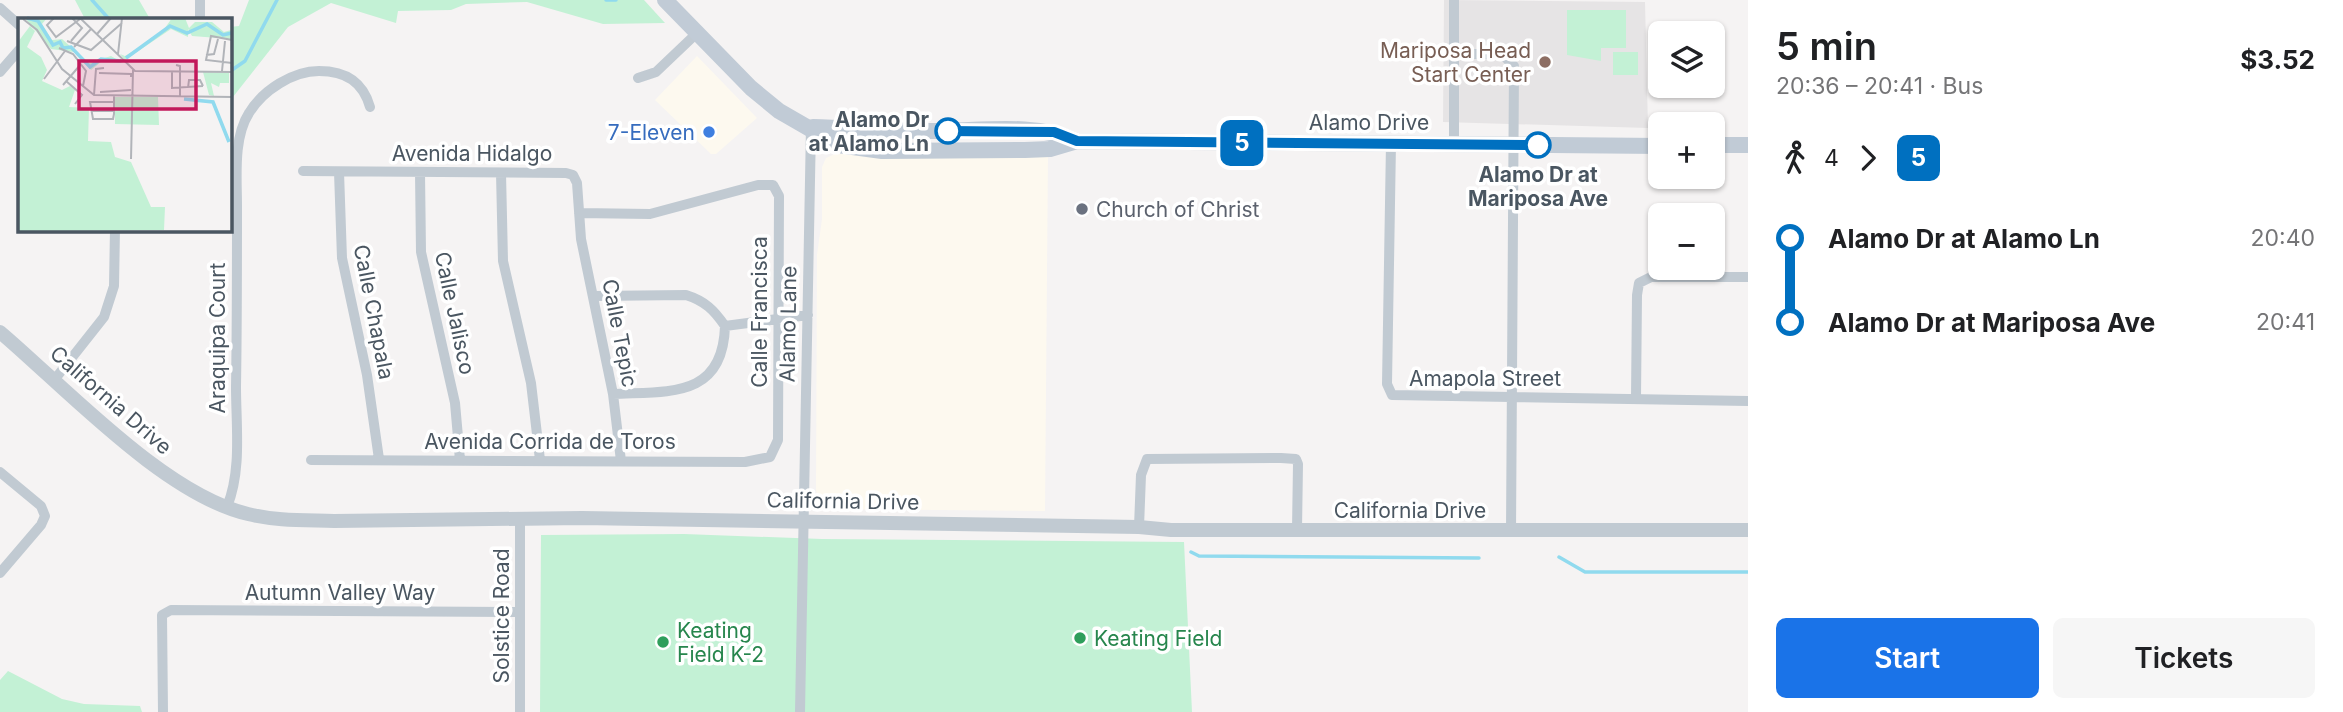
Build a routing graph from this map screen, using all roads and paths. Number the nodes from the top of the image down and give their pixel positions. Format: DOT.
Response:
graph roads {
  1 [pos="200,0"];
  2 [pos="665,0"];
  3 [pos="1454,0"];
  4 [pos="0,8"];
  5 [pos="200,18"];
  6 [pos="18,24"];
  7 [pos="697,33"];
  8 [pos="18,51"];
  9 [pos="1454,54"];
  10 [pos="0,72"];
  11 [pos="638,78"];
  12 [pos="370,107"];
  13 [pos="811,127"];
  14 [pos="1054,132"];
  15 [pos="1077,141"];
  16 [pos="1391,143"];
  17 [pos="1454,144"];
  18 [pos="1513,144"];
  19 [pos="1725,145"];
  20 [pos="1748,145"];
  21 [pos="1648,146"];
  22 [pos="925,150"];
  23 [pos="303,171"];
  24 [pos="340,172"];
  25 [pos="420,173"];
  26 [pos="501,173"];
  27 [pos="579,213"];
  28 [pos="115,231"];
  29 [pos="1748,277"];
  30 [pos="595,296"];
  31 [pos="808,315"];
  32 [pos="778,319"];
  33 [pos="724,326"];
  34 [pos="0,332"];
  35 [pos="55,379"];
  36 [pos="613,394"];
  37 [pos="1512,398"];
  38 [pos="1636,398"];
  39 [pos="1748,401"];
  40 [pos="778,440"];
  41 [pos="379,459"];
  42 [pos="311,460"];
  43 [pos="460,460"];
  44 [pos="540,460"];
  45 [pos="621,461"];
  46 [pos="0,472"];
  47 [pos="227,507"];
  48 [pos="520,520"];
  49 [pos="804,521"];
  50 [pos="1139,527"];
  51 [pos="1297,530"];
  52 [pos="1748,530"];
  53 [pos="1511,532"];
  54 [pos="0,573"];
  55 [pos="520,612"];
  56 [pos="163,712"];
  57 [pos="520,712"];
  58 [pos="800,712"];
  1 -- 5 [label="street"];
  2 -- 7 [label="main road, Alamo Drive"];
  3 -- 9 [label="street"];
  4 -- 6 [label="street"];
  7 -- 11 [label="street"];
  7 -- 13 [label="main road, Alamo Drive"];
  8 -- 10 [label="street"];
  9 -- 17 [label="street"];
  9 -- 18 [label="street"];
  12 -- 47 [label="street, Araquipa Court"];
  13 -- 14 [label="main road, Alamo Drive"];
  13 -- 22 [label="main road, Alamo Drive"];
  13 -- 31 [label="street, Alamo Lane"];
  14 -- 15 [label="main road, Alamo Drive"];
  14 -- 22 [label="main road"];
  15 -- 16 [label="main road, Alamo Drive"];
  15 -- 22 [label="main road, Alamo Drive"];
  16 -- 17 [label="main road, Alamo Drive"];
  16 -- 37 [label="street, Amapola Street"];
  17 -- 18 [label="main road, Alamo Drive"];
  18 -- 21 [label="main road, Alamo Drive"];
  18 -- 37 [label="street"];
  19 -- 20 [label="main road"];
  23 -- 24 [label="street, Avenida Hidalgo"];
  24 -- 25 [label="street, Avenida Hidalgo"];
  24 -- 41 [label="street, Calle Chapala"];
  25 -- 26 [label="street, Avenida Hidalgo"];
  25 -- 43 [label="street, Calle Jalisco"];
  26 -- 27 [label="street, Avenida Hidalgo"];
  26 -- 44 [label="street"];
  27 -- 30 [label="street, Calle Tepic"];
  27 -- 32 [label="street, Calle Francisca"];
  28 -- 35 [label="street"];
  29 -- 38 [label="street"];
  30 -- 33 [label="street"];
  30 -- 36 [label="street, Calle Tepic"];
  31 -- 32 [label="street"];
  31 -- 49 [label="street, Alamo Lane"];
  32 -- 33 [label="street"];
  32 -- 40 [label="street, Calle Francisca"];
  33 -- 36 [label="street"];
  34 -- 35 [label="street, California Drive"];
  35 -- 47 [label="street, California Drive"];
  36 -- 45 [label="street, Calle Tepic"];
  37 -- 38 [label="street, Amapola Street"];
  37 -- 53 [label="street"];
  38 -- 39 [label="street, Amapola Street"];
  40 -- 45 [label="street, Avenida Corrida de Toros"];
  41 -- 42 [label="street, Avenida Corrida de Toros"];
  41 -- 43 [label="street, Avenida Corrida de Toros"];
  43 -- 44 [label="street, Avenida Corrida de Toros"];
  44 -- 45 [label="street, Avenida Corrida de Toros"];
  46 -- 54 [label="street"];
  47 -- 48 [label="street, California Drive"];
  48 -- 49 [label="street, California Drive"];
  48 -- 55 [label="street, Solstice Road"];
  49 -- 50 [label="street, California Drive"];
  49 -- 58 [label="street, Alamo Lane"];
  50 -- 51 [label="street, California Drive"];
  50 -- 51 [label="street"];
  51 -- 53 [label="street, California Drive"];
  52 -- 53 [label="street, California Drive"];
  55 -- 56 [label="street, Autumn Valley Way"];
  55 -- 57 [label="street, Solstice Road"];
}
